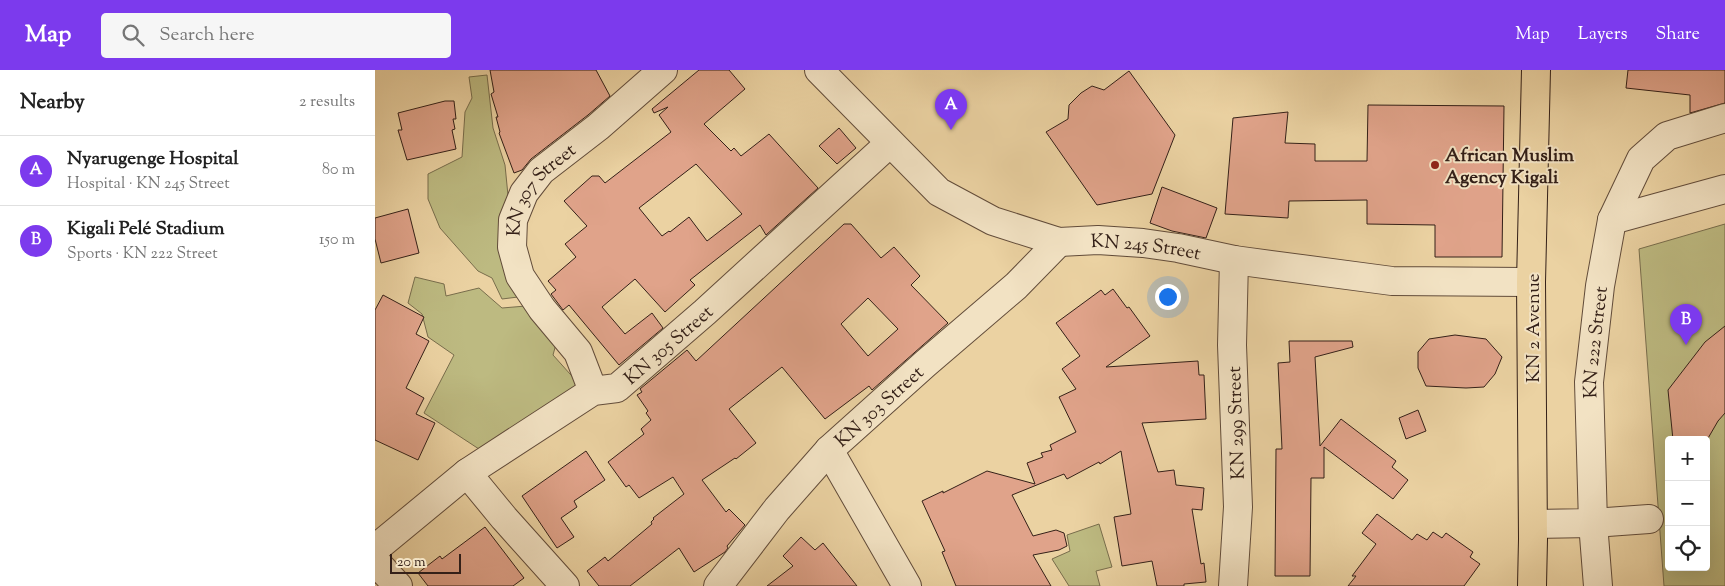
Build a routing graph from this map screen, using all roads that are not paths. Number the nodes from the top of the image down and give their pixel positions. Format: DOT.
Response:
graph roads {
  1 [pos="663,70"];
  2 [pos="819,70"];
  3 [pos="1536,70"];
  4 [pos="1725,118"];
  5 [pos="891,143"];
  6 [pos="1725,189"];
  7 [pos="1613,220"];
  8 [pos="1059,242"];
  9 [pos="1234,260"];
  10 [pos="1531,282"];
  11 [pos="593,391"];
  12 [pos="829,450"];
  13 [pos="467,474"];
  14 [pos="1649,519"];
  15 [pos="1593,523"];
  16 [pos="1533,524"];
  17 [pos="375,549"];
  18 [pos="375,562"];
  19 [pos="398,586"];
  20 [pos="565,586"];
  21 [pos="718,586"];
  22 [pos="907,586"];
  23 [pos="1233,586"];
  24 [pos="1532,586"];
  25 [pos="1598,586"];
  1 -- 11 [label="street, KN 307 Street"];
  2 -- 5 [label="street, KN 245 Street"];
  3 -- 10 [label="main road, KN 2 Avenue"];
  4 -- 7 [label="street, KN 222 Street"];
  5 -- 8 [label="street, KN 245 Street"];
  5 -- 11 [label="street, KN 305 Street"];
  6 -- 7 [label="street"];
  7 -- 15 [label="street, KN 222 Street"];
  8 -- 9 [label="street, KN 245 Street"];
  8 -- 12 [label="street, KN 303 Street"];
  9 -- 10 [label="street, KN 245 Street"];
  9 -- 23 [label="street, KN 299 Street"];
  10 -- 16 [label="main road, KN 2 Avenue"];
  11 -- 13 [label="street, KN 305 Street"];
  12 -- 21 [label="street, KN 303 Street"];
  12 -- 22 [label="street"];
  13 -- 17 [label="street, KN 305 Street"];
  13 -- 20 [label="street"];
  14 -- 15 [label="street"];
  15 -- 16 [label="street"];
  15 -- 25 [label="street, KN 222 Street"];
  16 -- 24 [label="main road, KN 2 Avenue"];
  18 -- 19 [label="street"];
}
